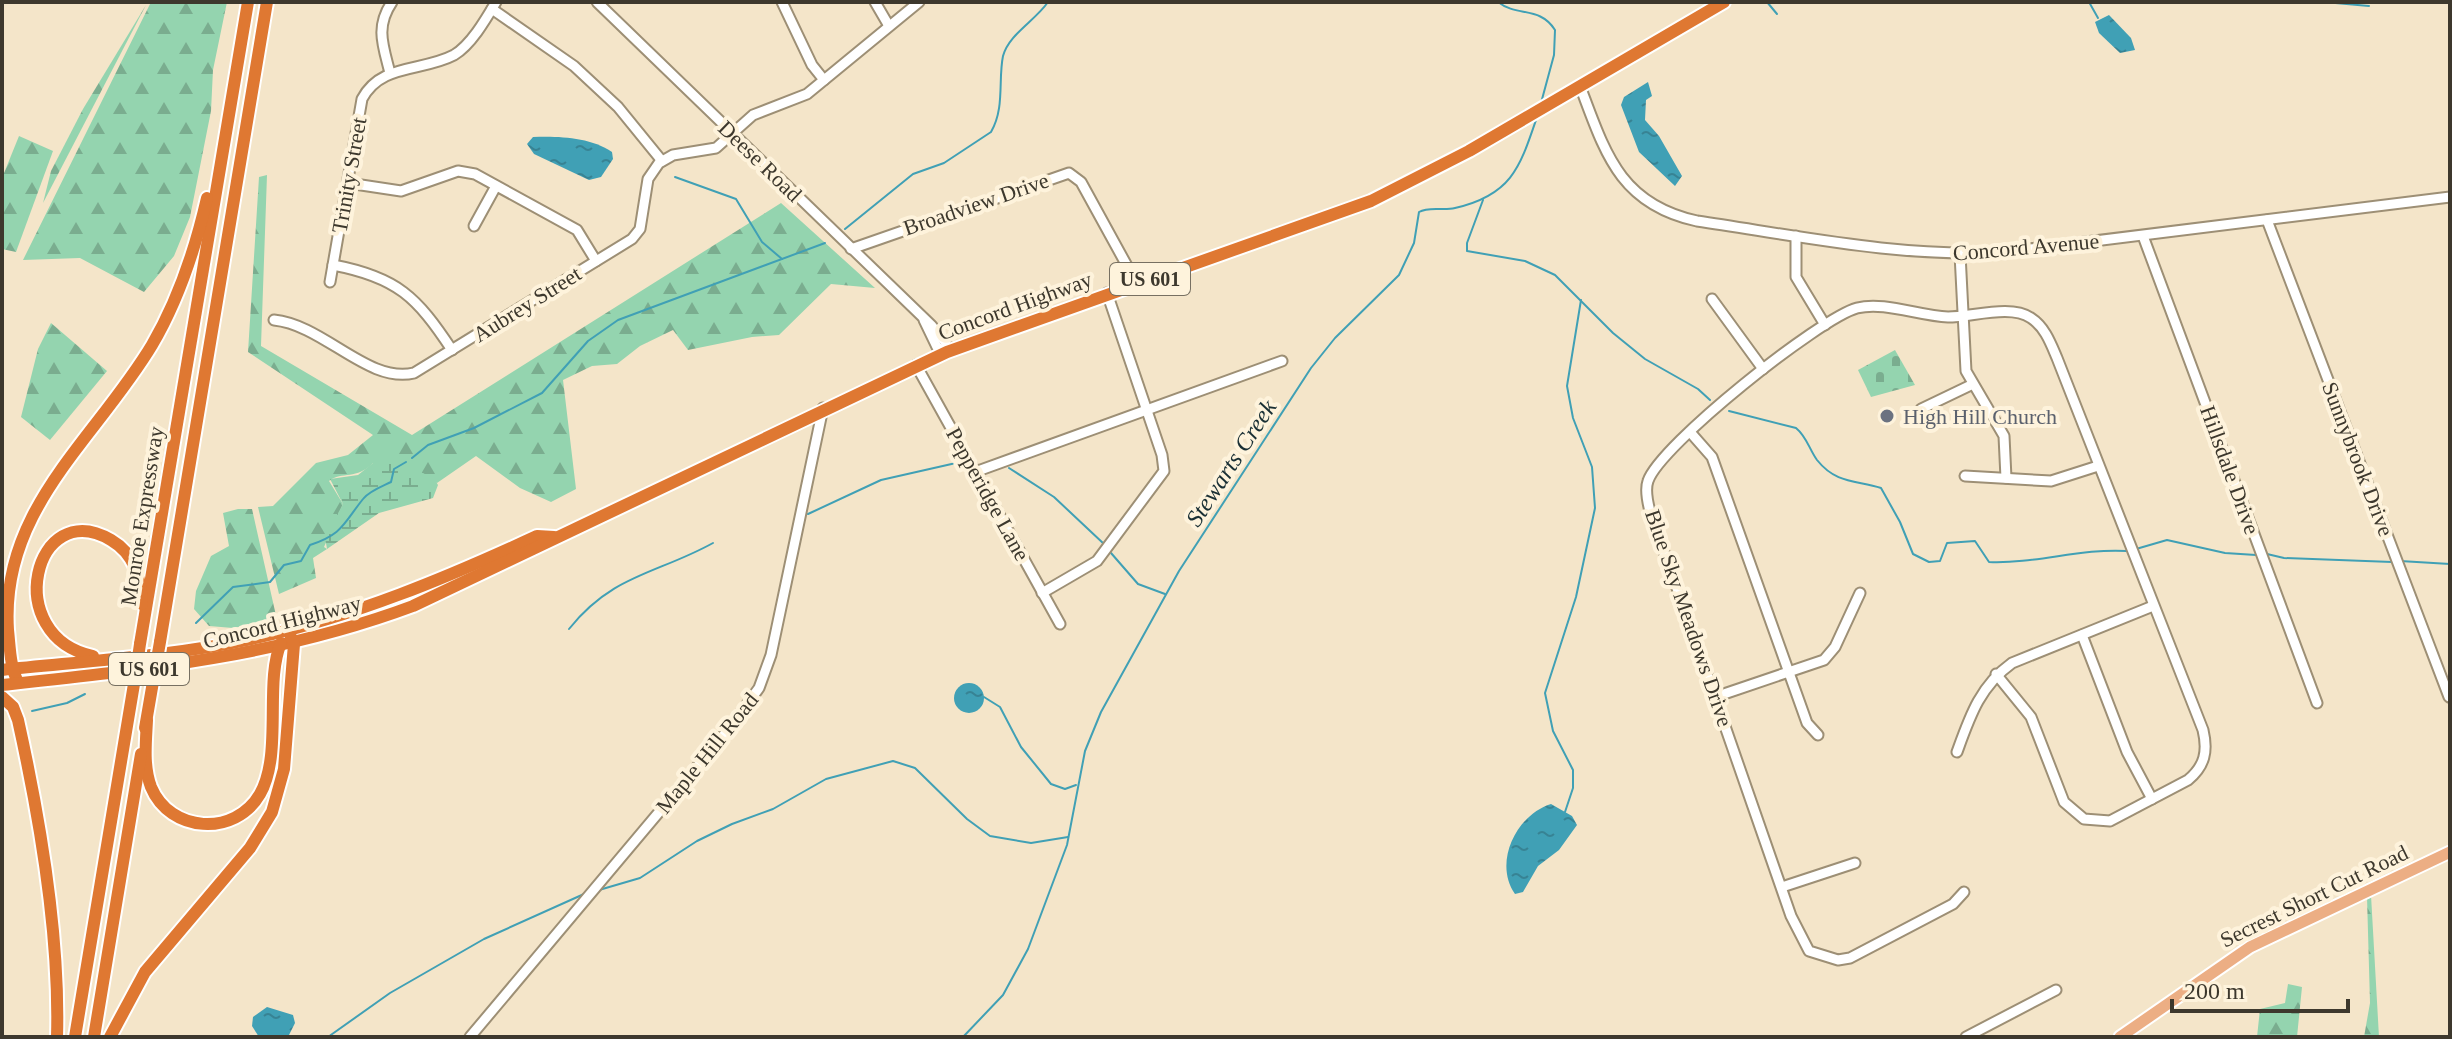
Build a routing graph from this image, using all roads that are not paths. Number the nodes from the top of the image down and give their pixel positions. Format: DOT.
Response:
graph roads {
  1 [pos="248,2"];
  2 [pos="267,2"];
  3 [pos="392,2"];
  4 [pos="597,2"];
  5 [pos="782,2"];
  6 [pos="875,2"];
  7 [pos="919,2"];
  8 [pos="1724,2"];
  9 [pos="494,5"];
  10 [pos="889,26"];
  11 [pos="390,73"];
  12 [pos="824,80"];
  13 [pos="1580,86"];
  14 [pos="232,98"];
  15 [pos="733,135"];
  16 [pos="662,161"];
  17 [pos="348,183"];
  18 [pos="496,186"];
  19 [pos="2450,197"];
  20 [pos="2267,220"];
  21 [pos="474,226"];
  22 [pos="1796,236"];
  23 [pos="2143,236"];
  24 [pos="851,249"];
  25 [pos="1960,254"];
  26 [pos="596,261"];
  27 [pos="333,265"];
  28 [pos="330,282"];
  29 [pos="1137,284"];
  30 [pos="1107,293"];
  31 [pos="1712,299"];
  32 [pos="1963,317"];
  33 [pos="274,320"];
  34 [pos="1825,325"];
  35 [pos="452,350"];
  36 [pos="947,352"];
  37 [pos="1282,361"];
  38 [pos="916,365"];
  39 [pos="1763,369"];
  40 [pos="1971,385"];
  41 [pos="823,408"];
  42 [pos="1921,409"];
  43 [pos="1146,410"];
  44 [pos="1690,432"];
  45 [pos="2098,466"];
  46 [pos="975,472"];
  47 [pos="1965,476"];
  48 [pos="2006,478"];
  49 [pos="554,537"];
  50 [pos="1042,593"];
  51 [pos="1860,593"];
  52 [pos="2153,606"];
  53 [pos="24,613"];
  54 [pos="1060,624"];
  55 [pos="144,625"];
  56 [pos="33,630"];
  57 [pos="288,631"];
  58 [pos="2082,635"];
  59 [pos="294,644"];
  60 [pos="279,648"];
  61 [pos="112,658"];
  62 [pos="7,670"];
  63 [pos="1788,672"];
  64 [pos="1996,674"];
  65 [pos="18,683"];
  66 [pos="2,685"];
  67 [pos="2,697"];
  68 [pos="1715,697"];
  69 [pos="2449,697"];
  70 [pos="2317,703"];
  71 [pos="147,720"];
  72 [pos="1818,735"];
  73 [pos="1957,752"];
  74 [pos="2152,799"];
  75 [pos="2450,852"];
  76 [pos="1855,863"];
  77 [pos="1782,887"];
  78 [pos="1964,892"];
  79 [pos="2056,990"];
  80 [pos="1981,1033"];
  81 [pos="57,1037"];
  82 [pos="75,1037"];
  83 [pos="94,1037"];
  84 [pos="110,1037"];
  85 [pos="470,1037"];
  86 [pos="1966,1037"];
  87 [pos="2120,1037"];
  1 -- 14 [label="highway, Monroe Expressway"];
  2 -- 71 [label="highway, Monroe Expressway, bridge"];
  3 -- 11 [label="street"];
  4 -- 15 [label="street, Deese Road"];
  5 -- 12 [label="street"];
  6 -- 10 [label="street"];
  7 -- 10 [label="street"];
  8 -- 13 [label="highway, US 601"];
  9 -- 11 [label="street, Trinity Street"];
  9 -- 16 [label="street"];
  10 -- 12 [label="street"];
  11 -- 17 [label="street, Trinity Street"];
  12 -- 15 [label="street"];
  13 -- 22 [label="street, Concord Avenue"];
  13 -- 29 [label="highway, Concord Highway / US 601"];
  14 -- 55 [label="highway, Monroe Expressway"];
  14 -- 62 [label="highway"];
  15 -- 16 [label="street"];
  15 -- 24 [label="street, Deese Road"];
  16 -- 26 [label="street, Aubrey Street"];
  17 -- 18 [label="street"];
  17 -- 27 [label="street, Trinity Street"];
  18 -- 21 [label="street"];
  18 -- 26 [label="street"];
  19 -- 20 [label="street, Concord Avenue"];
  20 -- 23 [label="street, Concord Avenue"];
  20 -- 69 [label="street, Sunnybrook Drive"];
  22 -- 25 [label="street, Concord Avenue"];
  22 -- 34 [label="street"];
  23 -- 25 [label="street, Concord Avenue"];
  23 -- 70 [label="street, Hillsdale Drive"];
  24 -- 29 [label="street, Broadview Drive"];
  24 -- 36 [label="street, Deese Road"];
  25 -- 32 [label="street"];
  26 -- 35 [label="street, Aubrey Street"];
  27 -- 28 [label="street, Trinity Street"];
  27 -- 35 [label="street"];
  29 -- 30 [label="highway, Concord Highway / US 601"];
  30 -- 36 [label="highway, Concord Highway / US 601"];
  30 -- 43 [label="street"];
  31 -- 39 [label="street"];
  32 -- 34 [label="street, Blue Sky Meadows Drive"];
  32 -- 40 [label="street"];
  32 -- 45 [label="street, Blue Sky Meadows Drive"];
  33 -- 35 [label="street, Aubrey Street"];
  34 -- 39 [label="street, Blue Sky Meadows Drive"];
  36 -- 38 [label="highway, Concord Highway / US 601"];
  37 -- 43 [label="street"];
  38 -- 41 [label="highway, Concord Highway / US 601"];
  38 -- 46 [label="street, Pepperidge Lane"];
  39 -- 44 [label="street, Blue Sky Meadows Drive"];
  40 -- 42 [label="street"];
  40 -- 48 [label="street"];
  41 -- 49 [label="highway, Concord Highway / US 601"];
  41 -- 85 [label="street, Maple Hill Road"];
  43 -- 46 [label="street"];
  43 -- 50 [label="street"];
  44 -- 63 [label="street"];
  44 -- 68 [label="street, Blue Sky Meadows Drive"];
  45 -- 48 [label="street"];
  45 -- 52 [label="street, Blue Sky Meadows Drive"];
  46 -- 50 [label="street, Pepperidge Lane"];
  47 -- 48 [label="street"];
  49 -- 57 [label="highway, Concord Highway / US 601"];
  49 -- 59 [label="highway, Concord Highway / US 601"];
  50 -- 54 [label="street, Pepperidge Lane"];
  51 -- 63 [label="street"];
  52 -- 58 [label="street"];
  52 -- 74 [label="street, Blue Sky Meadows Drive"];
  53 -- 55 [label="highway"];
  55 -- 82 [label="highway, Monroe Expressway, bridge"];
  56 -- 61 [label="highway"];
  57 -- 59 [label="highway"];
  57 -- 60 [label="highway"];
  57 -- 61 [label="highway, Concord Highway / US 601"];
  58 -- 64 [label="street"];
  58 -- 74 [label="street"];
  59 -- 60 [label="highway, Concord Highway / US 601"];
  59 -- 84 [label="highway"];
  60 -- 65 [label="highway, Concord Highway / US 601"];
  60 -- 71 [label="highway"];
  61 -- 62 [label="highway, Concord Highway / US 601"];
  62 -- 65 [label="highway"];
  63 -- 68 [label="street"];
  63 -- 72 [label="street"];
  64 -- 73 [label="street"];
  64 -- 74 [label="street, Blue Sky Meadows Drive"];
  65 -- 66 [label="highway, Concord Highway / US 601"];
  67 -- 81 [label="highway"];
  68 -- 77 [label="street, Blue Sky Meadows Drive"];
  71 -- 83 [label="highway, Monroe Expressway"];
  75 -- 87 [label="main road, Secrest Short Cut Road"];
  76 -- 77 [label="street"];
  77 -- 78 [label="street, Blue Sky Meadows Drive"];
  79 -- 80 [label="street"];
  80 -- 86 [label="street"];
}
